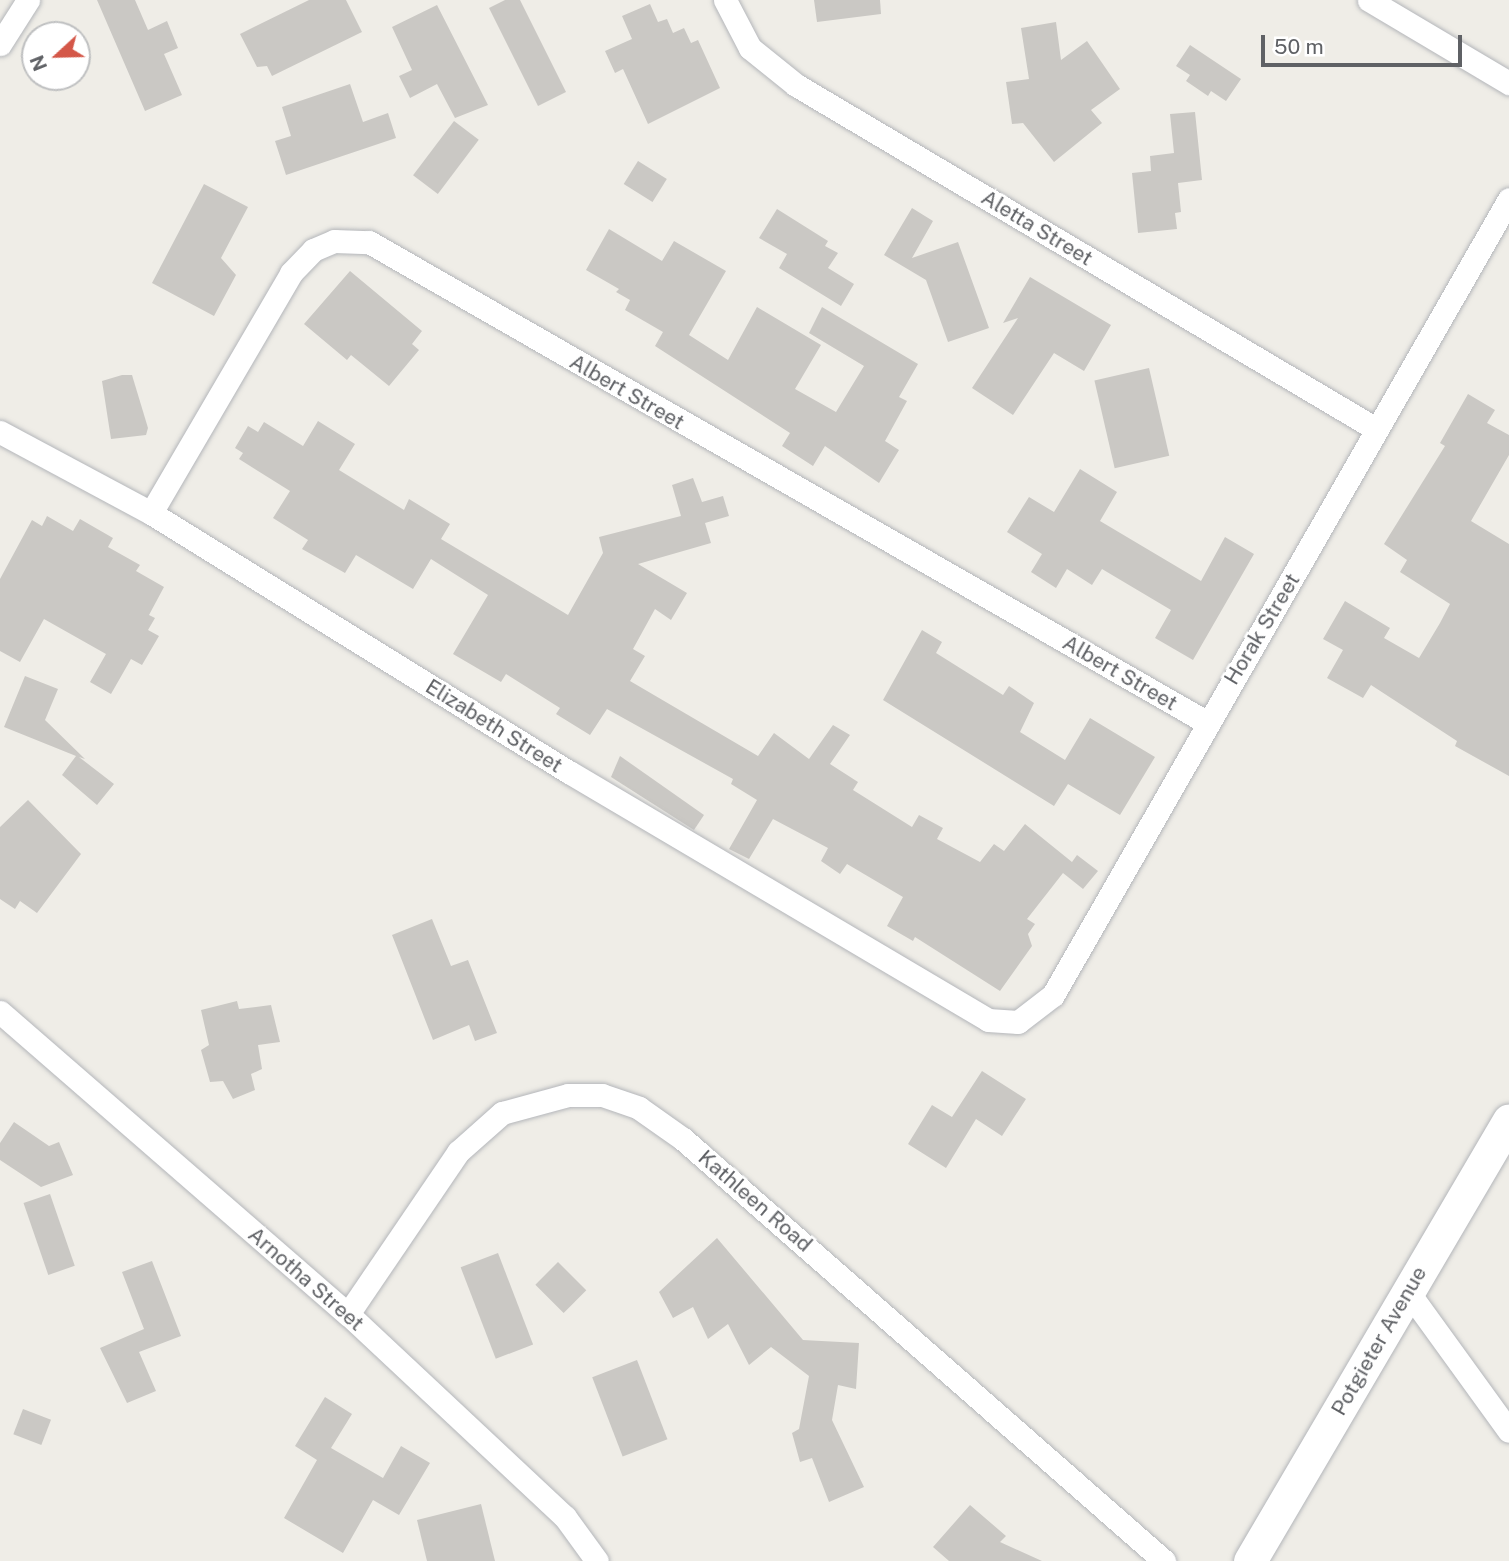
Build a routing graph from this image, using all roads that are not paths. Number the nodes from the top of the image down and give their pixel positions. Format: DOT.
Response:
graph roads {
  1 [pos="28,0"];
  2 [pos="725,0"];
  3 [pos="1369,0"];
  4 [pos="0,44"];
  5 [pos="1509,83"];
  6 [pos="1509,199"];
  7 [pos="1376,429"];
  8 [pos="0,432"];
  9 [pos="151,513"];
  10 [pos="1206,722"];
  11 [pos="0,1012"];
  12 [pos="988,1020"];
  13 [pos="1509,1120"];
  14 [pos="1409,1293"];
  15 [pos="348,1314"];
  16 [pos="1509,1432"];
  17 [pos="597,1561"];
  18 [pos="1164,1561"];
  19 [pos="1250,1561"];
  1 -- 4 [label="street"];
  2 -- 7 [label="street, Aletta Street"];
  3 -- 5 [label="street"];
  6 -- 7 [label="street, Horak Street"];
  7 -- 10 [label="street, Horak Street"];
  8 -- 9 [label="street, Elizabeth Street"];
  9 -- 10 [label="street, Albert Street"];
  9 -- 12 [label="street, Elizabeth Street"];
  10 -- 12 [label="street, Horak Street"];
  11 -- 15 [label="street, Arnotha Street"];
  13 -- 14 [label="street, Potgieter Avenue"];
  14 -- 16 [label="street"];
  14 -- 19 [label="street, Potgieter Avenue"];
  15 -- 17 [label="street, Arnotha Street"];
  15 -- 18 [label="street, Kathleen Road"];
}
